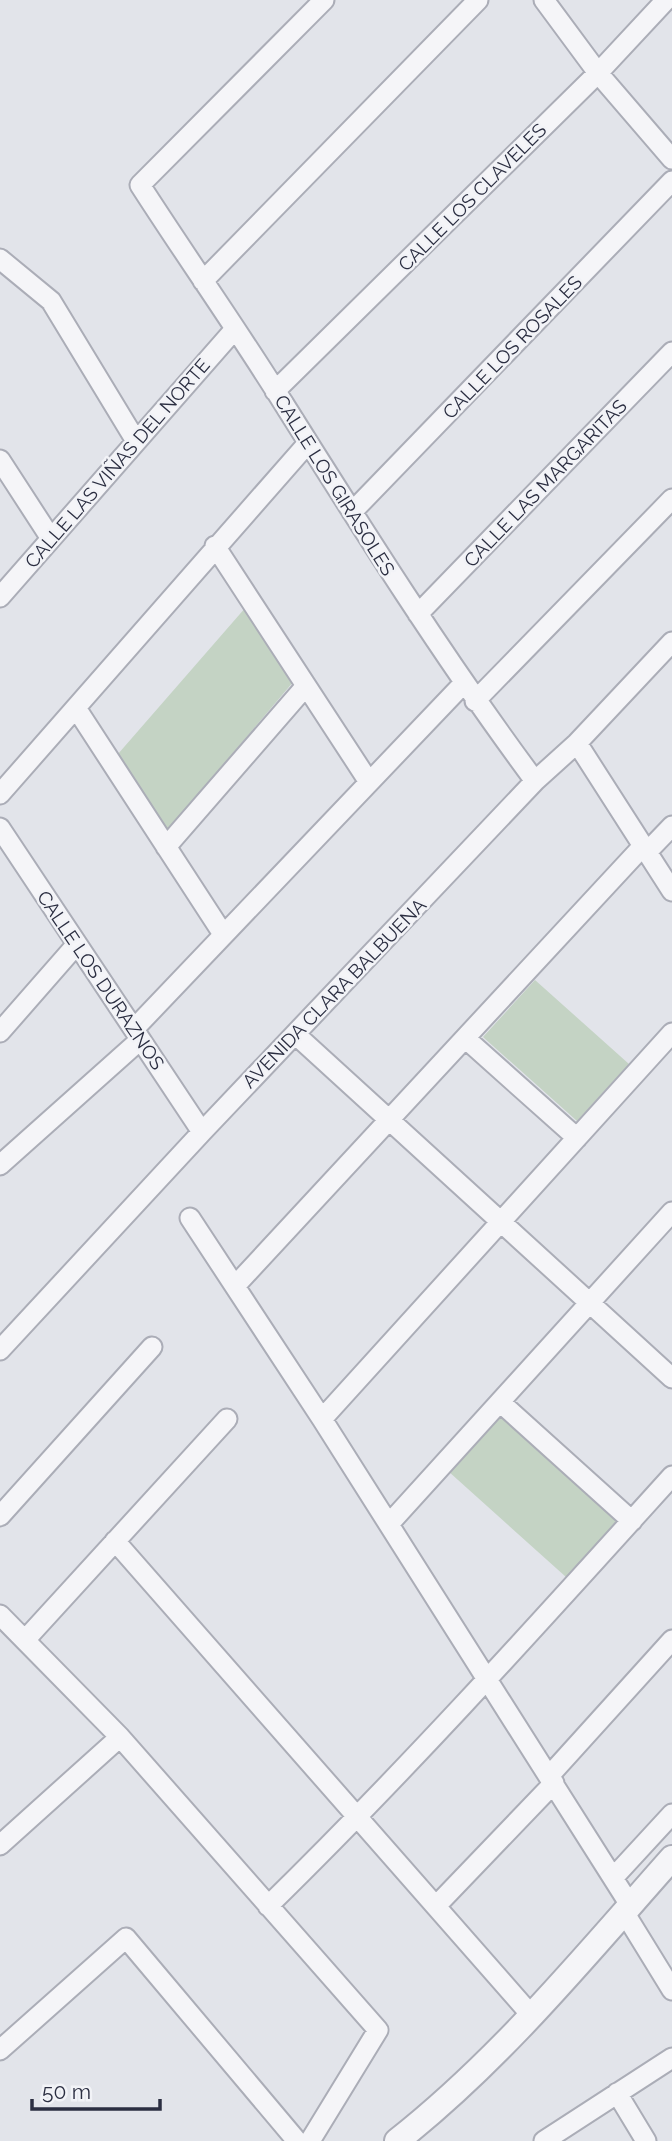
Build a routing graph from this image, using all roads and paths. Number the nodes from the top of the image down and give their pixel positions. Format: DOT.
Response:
graph roads {
  1 [pos="324,0"];
  2 [pos="478,0"];
  3 [pos="544,0"];
  4 [pos="666,0"];
  5 [pos="598,73"];
  6 [pos="672,159"];
  7 [pos="672,181"];
  8 [pos="0,260"];
  9 [pos="203,281"];
  10 [pos="235,329"];
  11 [pos="672,352"];
  12 [pos="275,391"];
  13 [pos="136,441"];
  14 [pos="308,443"];
  15 [pos="0,460"];
  16 [pos="672,499"];
  17 [pos="352,512"];
  18 [pos="50,537"];
  19 [pos="215,546"];
  20 [pos="0,597"];
  21 [pos="418,614"];
  22 [pos="672,642"];
  23 [pos="464,683"];
  24 [pos="305,687"];
  25 [pos="475,701"];
  26 [pos="76,708"];
  27 [pos="577,743"];
  28 [pos="535,781"];
  29 [pos="369,782"];
  30 [pos="0,794"];
  31 [pos="672,826"];
  32 [pos="0,828"];
  33 [pos="166,847"];
  34 [pos="645,849"];
  35 [pos="672,891"];
  36 [pos="223,934"];
  37 [pos="77,944"];
  38 [pos="0,1032"];
  39 [pos="672,1033"];
  40 [pos="137,1034"];
  41 [pos="295,1034"];
  42 [pos="465,1038"];
  43 [pos="389,1121"];
  44 [pos="202,1132"];
  45 [pos="577,1138"];
  46 [pos="0,1165"];
  47 [pos="672,1212"];
  48 [pos="190,1218"];
  49 [pos="501,1223"];
  50 [pos="235,1286"];
  51 [pos="590,1304"];
  52 [pos="152,1347"];
  53 [pos="0,1350"];
  54 [pos="672,1378"];
  55 [pos="500,1402"];
  56 [pos="227,1419"];
  57 [pos="322,1419"];
  58 [pos="672,1476"];
  59 [pos="0,1516"];
  60 [pos="632,1521"];
  61 [pos="389,1524"];
  62 [pos="115,1541"];
  63 [pos="0,1615"];
  64 [pos="25,1640"];
  65 [pos="672,1640"];
  66 [pos="488,1680"];
  67 [pos="120,1737"];
  68 [pos="551,1779"];
  69 [pos="672,1814"];
  70 [pos="358,1818"];
  71 [pos="0,1845"];
  72 [pos="672,1858"];
  73 [pos="613,1878"];
  74 [pos="437,1905"];
  75 [pos="268,1906"];
  76 [pos="627,1909"];
  77 [pos="672,1990"];
  78 [pos="532,2016"];
  79 [pos="0,2050"];
  80 [pos="672,2057"];
  81 [pos="617,2093"];
  82 [pos="297,2141"];
  83 [pos="310,2141"];
  84 [pos="397,2141"];
  85 [pos="544,2141"];
  86 [pos="646,2141"];
  1 -- 9 [label="street, CALLE LOS GIRASOLES"];
  2 -- 9 [label="street"];
  3 -- 5 [label="street"];
  4 -- 5 [label="street, CALLE LOS CLAVELES"];
  5 -- 6 [label="street"];
  5 -- 12 [label="street, CALLE LOS CLAVELES"];
  7 -- 17 [label="street, CALLE LOS ROSALES"];
  8 -- 13 [label="street"];
  9 -- 10 [label="street, CALLE LOS GIRASOLES"];
  10 -- 12 [label="street, CALLE LOS GIRASOLES"];
  10 -- 13 [label="street, CALLE LAS VIÑAS DEL NORTE"];
  11 -- 21 [label="street, CALLE LAS MARGARITAS"];
  12 -- 14 [label="street, CALLE LOS GIRASOLES"];
  13 -- 18 [label="street, CALLE LAS VIÑAS DEL NORTE"];
  14 -- 17 [label="street, CALLE LOS GIRASOLES"];
  14 -- 19 [label="street"];
  15 -- 18 [label="street"];
  16 -- 25 [label="street"];
  17 -- 21 [label="street, CALLE LOS GIRASOLES"];
  18 -- 20 [label="street, CALLE LAS VIÑAS DEL NORTE"];
  19 -- 24 [label="street"];
  19 -- 26 [label="street"];
  21 -- 23 [label="street, CALLE LOS GIRASOLES"];
  22 -- 27 [label="street, AVENIDA CLARA BALBUENA"];
  23 -- 25 [label="street, CALLE LOS GIRASOLES"];
  23 -- 29 [label="street"];
  24 -- 29 [label="street"];
  24 -- 33 [label="street"];
  25 -- 28 [label="street, CALLE LOS GIRASOLES"];
  26 -- 30 [label="street"];
  26 -- 33 [label="street"];
  27 -- 28 [label="street, AVENIDA CLARA BALBUENA"];
  27 -- 34 [label="street"];
  28 -- 41 [label="street, AVENIDA CLARA BALBUENA"];
  29 -- 36 [label="street"];
  31 -- 34 [label="street"];
  32 -- 37 [label="street, CALLE LOS DURAZNOS"];
  33 -- 36 [label="street"];
  34 -- 35 [label="street"];
  34 -- 42 [label="street"];
  36 -- 40 [label="street"];
  37 -- 38 [label="street"];
  37 -- 40 [label="street, CALLE LOS DURAZNOS"];
  39 -- 45 [label="street"];
  40 -- 44 [label="street, CALLE LOS DURAZNOS"];
  40 -- 46 [label="street"];
  41 -- 43 [label="street"];
  41 -- 44 [label="street, AVENIDA CLARA BALBUENA"];
  42 -- 43 [label="street"];
  42 -- 45 [label="street"];
  43 -- 49 [label="street"];
  43 -- 50 [label="street"];
  44 -- 53 [label="street, AVENIDA CLARA BALBUENA"];
  45 -- 49 [label="street"];
  47 -- 51 [label="street"];
  48 -- 50 [label="street"];
  49 -- 51 [label="street"];
  49 -- 57 [label="street"];
  50 -- 57 [label="street"];
  51 -- 54 [label="street"];
  51 -- 55 [label="street"];
  52 -- 59 [label="street"];
  55 -- 60 [label="street"];
  55 -- 61 [label="street"];
  56 -- 62 [label="street"];
  57 -- 61 [label="street"];
  58 -- 60 [label="street"];
  60 -- 66 [label="street"];
  61 -- 66 [label="street"];
  62 -- 64 [label="street"];
  62 -- 70 [label="street"];
  63 -- 64 [label="street"];
  64 -- 67 [label="street"];
  65 -- 68 [label="street"];
  66 -- 68 [label="street"];
  66 -- 70 [label="street"];
  67 -- 71 [label="street"];
  67 -- 75 [label="street"];
  68 -- 73 [label="street"];
  68 -- 74 [label="street"];
  69 -- 73 [label="street"];
  70 -- 74 [label="street"];
  70 -- 75 [label="street"];
  72 -- 76 [label="street"];
  73 -- 76 [label="street"];
  74 -- 78 [label="street"];
  75 -- 83 [label="street"];
  76 -- 77 [label="street"];
  76 -- 78 [label="street"];
  78 -- 84 [label="street"];
  79 -- 82 [label="street"];
  80 -- 81 [label="street"];
  81 -- 85 [label="street"];
  81 -- 86 [label="street"];
}
